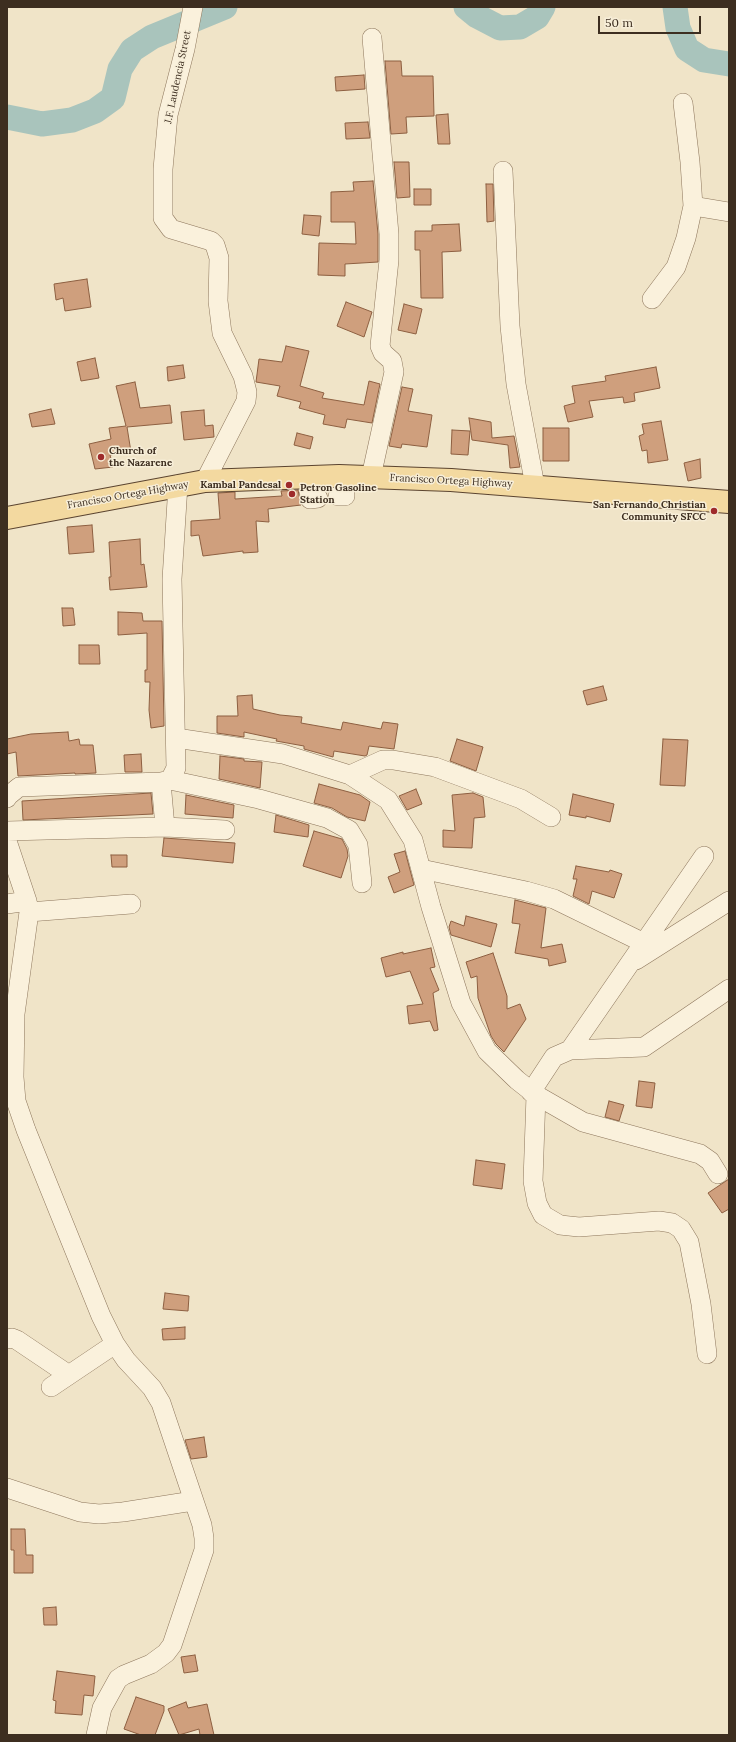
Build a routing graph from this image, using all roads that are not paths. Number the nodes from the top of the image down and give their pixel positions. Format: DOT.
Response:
graph roads {
  1 [pos="193,7"];
  2 [pos="372,38"];
  3 [pos="683,104"];
  4 [pos="503,171"];
  5 [pos="693,206"];
  6 [pos="729,212"];
  7 [pos="652,299"];
  8 [pos="344,476"];
  9 [pos="308,477"];
  10 [pos="371,477"];
  11 [pos="205,481"];
  12 [pos="178,485"];
  13 [pos="535,486"];
  14 [pos="338,496"];
  15 [pos="318,498"];
  16 [pos="729,502"];
  17 [pos="7,518"];
  18 [pos="176,738"];
  19 [pos="350,775"];
  20 [pos="165,781"];
  21 [pos="7,798"];
  22 [pos="551,817"];
  23 [pos="166,828"];
  24 [pos="225,830"];
  25 [pos="7,831"];
  26 [pos="7,841"];
  27 [pos="704,856"];
  28 [pos="421,869"];
  29 [pos="362,883"];
  30 [pos="729,901"];
  31 [pos="7,904"];
  32 [pos="131,904"];
  33 [pos="28,906"];
  34 [pos="644,943"];
  35 [pos="629,964"];
  36 [pos="726,997"];
  37 [pos="570,1050"];
  38 [pos="534,1093"];
  39 [pos="11,1102"];
  40 [pos="718,1174"];
  41 [pos="7,1339"];
  42 [pos="115,1344"];
  43 [pos="708,1354"];
  44 [pos="68,1376"];
  45 [pos="51,1387"];
  46 [pos="7,1488"];
  47 [pos="193,1501"];
  48 [pos="96,1735"];
  1 -- 11 [label="street, J.F. Laudencia Street"];
  2 -- 10 [label="street"];
  3 -- 5 [label="street"];
  4 -- 13 [label="street"];
  5 -- 6 [label="street"];
  5 -- 7 [label="street"];
  8 -- 9 [label="main road, Francisco Ortega Highway"];
  8 -- 10 [label="main road, Francisco Ortega Highway"];
  8 -- 14 [label="street"];
  9 -- 11 [label="main road, Francisco Ortega Highway"];
  9 -- 15 [label="street"];
  10 -- 13 [label="main road, Francisco Ortega Highway"];
  11 -- 12 [label="main road, Francisco Ortega Highway"];
  12 -- 17 [label="main road, Francisco Ortega Highway"];
  12 -- 18 [label="street"];
  13 -- 16 [label="main road, Francisco Ortega Highway"];
  18 -- 19 [label="street"];
  18 -- 20 [label="street"];
  19 -- 22 [label="street"];
  19 -- 28 [label="street"];
  20 -- 21 [label="street"];
  20 -- 23 [label="street"];
  20 -- 29 [label="street"];
  23 -- 24 [label="street"];
  23 -- 25 [label="street"];
  26 -- 33 [label="street"];
  27 -- 34 [label="street"];
  28 -- 34 [label="street"];
  28 -- 38 [label="street"];
  30 -- 35 [label="street"];
  31 -- 33 [label="street"];
  32 -- 33 [label="street"];
  33 -- 39 [label="street"];
  34 -- 35 [label="street"];
  35 -- 37 [label="street"];
  36 -- 37 [label="street"];
  37 -- 38 [label="street"];
  38 -- 40 [label="street"];
  38 -- 43 [label="street"];
  39 -- 42 [label="street"];
  41 -- 44 [label="street"];
  42 -- 44 [label="street"];
  42 -- 47 [label="street"];
  44 -- 45 [label="street"];
  46 -- 47 [label="street"];
  47 -- 48 [label="street"];
}
